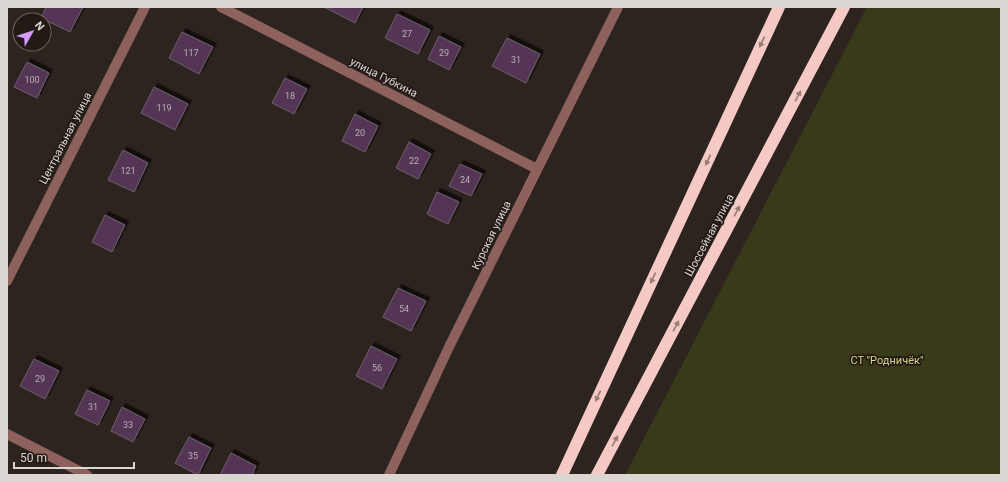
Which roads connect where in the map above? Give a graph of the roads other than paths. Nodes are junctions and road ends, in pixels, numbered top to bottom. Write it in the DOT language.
graph roads {
  1 [pos="145,7"];
  2 [pos="221,7"];
  3 [pos="618,7"];
  4 [pos="779,7"];
  5 [pos="844,7"];
  6 [pos="537,168"];
  7 [pos="7,281"];
  8 [pos="7,434"];
  9 [pos="87,475"];
  10 [pos="389,475"];
  11 [pos="562,475"];
  12 [pos="597,475"];
  1 -- 7 [label="street, Центральная улица"];
  2 -- 6 [label="street, улица Губкина"];
  3 -- 6 [label="street, Курская улица"];
  4 -- 11 [label="highway, one-way"];
  12 -- 5 [label="highway, Шоссейная улица, one-way"];
  6 -- 10 [label="street, Курская улица"];
  8 -- 9 [label="street"];
}
